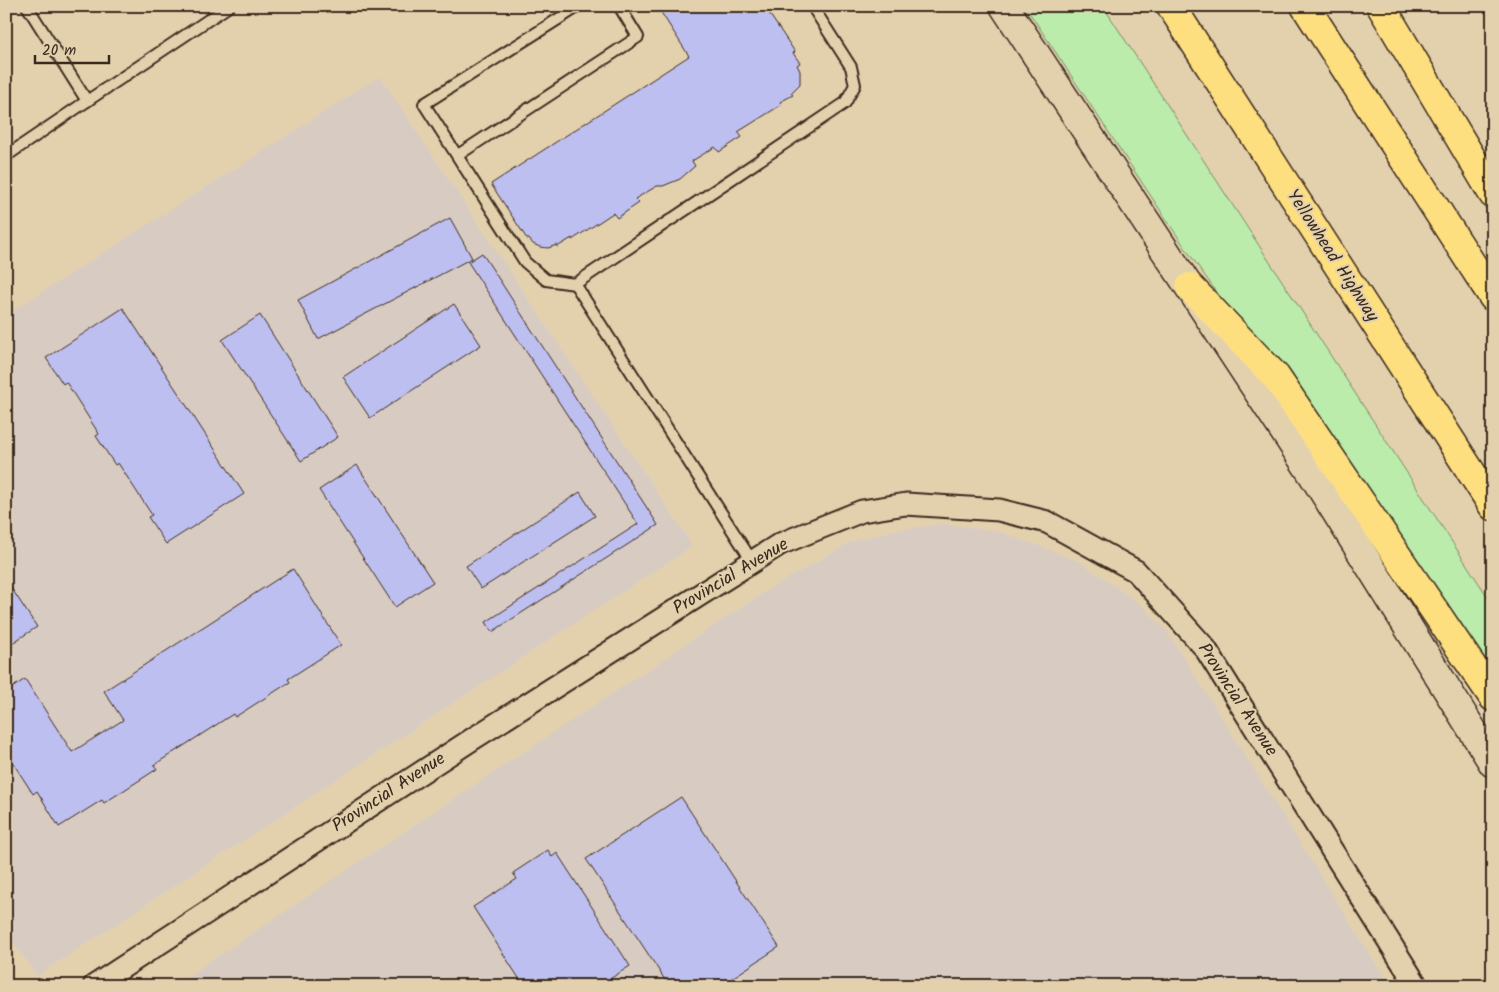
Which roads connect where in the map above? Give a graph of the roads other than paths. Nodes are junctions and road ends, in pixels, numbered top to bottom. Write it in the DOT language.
graph roads {
  1 [pos="28,6"];
  2 [pos="228,6"];
  3 [pos="579,6"];
  4 [pos="619,6"];
  5 [pos="812,6"];
  6 [pos="1004,6"];
  7 [pos="1171,6"];
  8 [pos="1305,6"];
  9 [pos="1381,6"];
  10 [pos="87,100"];
  11 [pos="458,155"];
  12 [pos="6,156"];
  13 [pos="1493,194"];
  14 [pos="574,284"];
  15 [pos="1190,287"];
  16 [pos="1493,297"];
  17 [pos="1493,506"];
  18 [pos="752,561"];
  19 [pos="1493,698"];
  20 [pos="1493,762"];
  21 [pos="94,986"];
  22 [pos="1417,986"];
  1 -- 10 [label="lane"];
  2 -- 10 [label="lane"];
  3 -- 11 [label="lane"];
  4 -- 11 [label="lane"];
  5 -- 14 [label="lane"];
  6 -- 15 [label="main road"];
  7 -- 17 [label="highway, Yellowhead Highway"];
  8 -- 16 [label="highway"];
  9 -- 13 [label="highway"];
  10 -- 12 [label="lane"];
  11 -- 14 [label="lane"];
  14 -- 18 [label="lane"];
  15 -- 19 [label="highway"];
  15 -- 20 [label="main road"];
  18 -- 21 [label="street, Provincial Avenue"];
  18 -- 22 [label="street, Provincial Avenue"];
}
